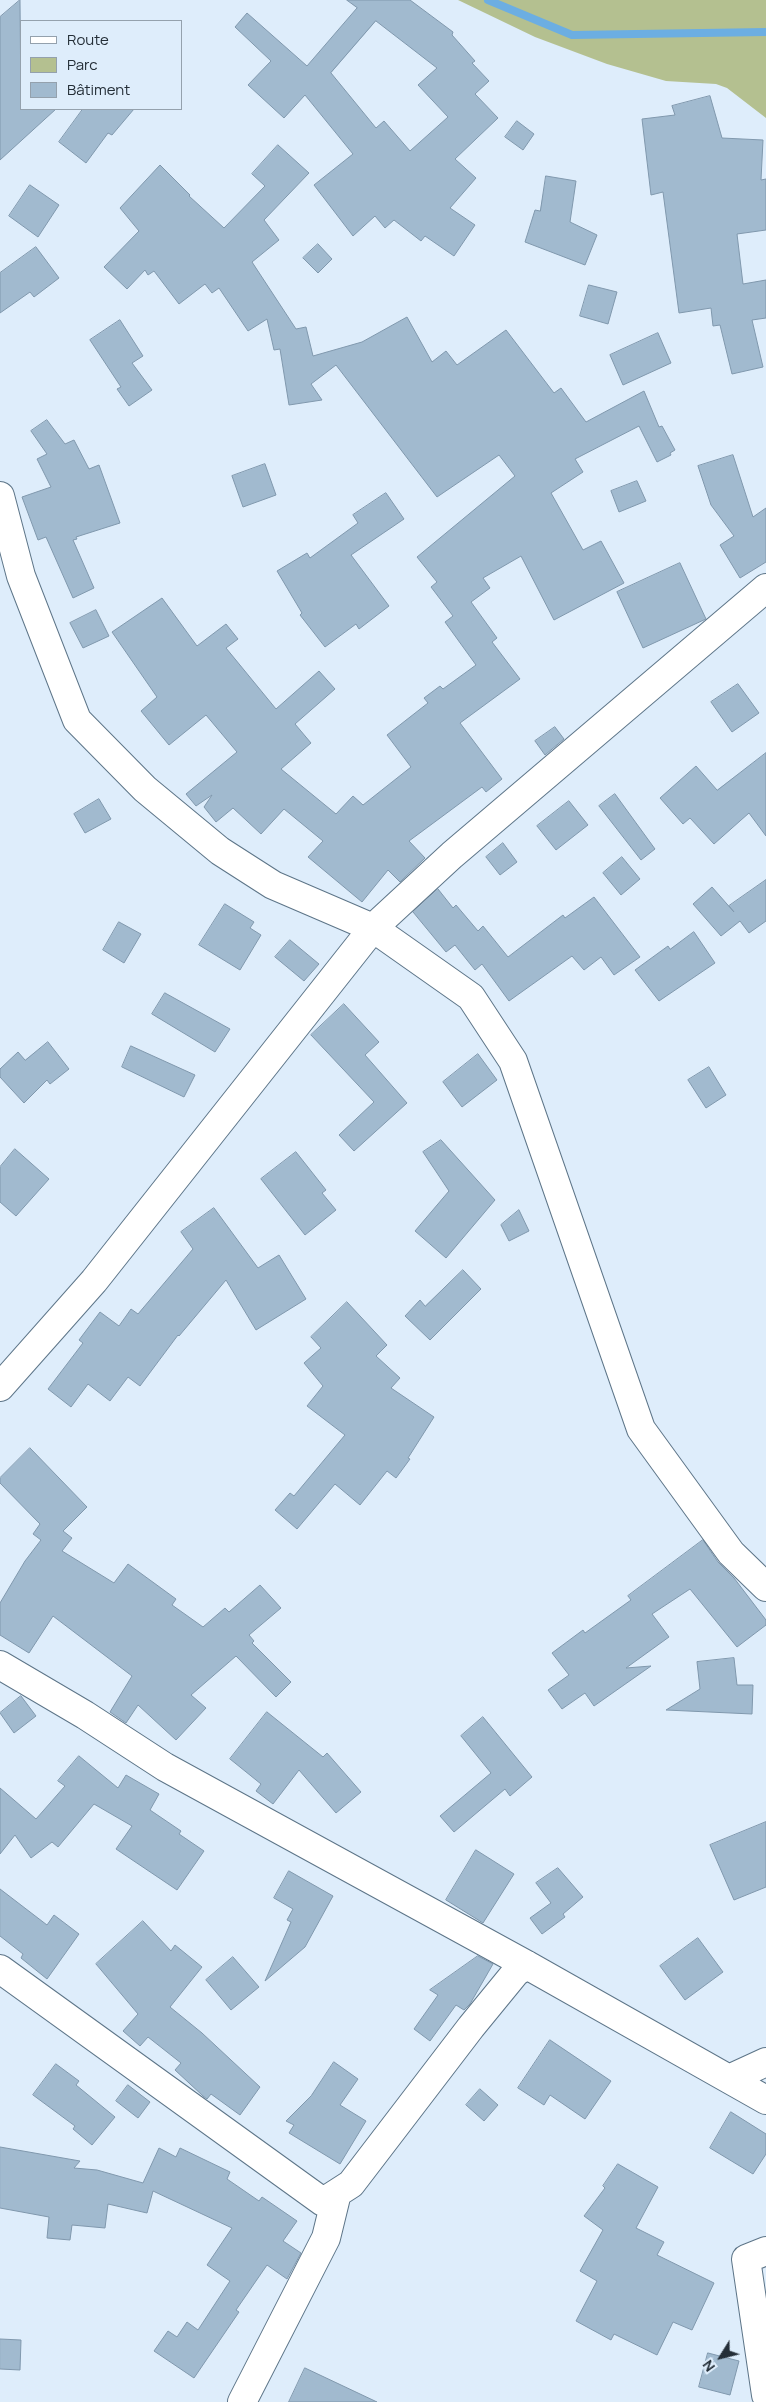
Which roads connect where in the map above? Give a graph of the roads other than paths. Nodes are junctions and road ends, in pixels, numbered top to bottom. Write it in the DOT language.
graph roads {
  1 [pos="0,496"];
  2 [pos="766,588"];
  3 [pos="373,928"];
  4 [pos="0,1387"];
  5 [pos="766,1587"];
  6 [pos="0,1665"];
  7 [pos="527,1965"];
  8 [pos="0,1969"];
  9 [pos="766,2062"];
  10 [pos="729,2079"];
  11 [pos="766,2100"];
  12 [pos="337,2193"];
  13 [pos="766,2250"];
  14 [pos="766,2395"];
  15 [pos="242,2402"];
  1 -- 3 [label="street"];
  2 -- 3 [label="street"];
  3 -- 4 [label="street"];
  3 -- 5 [label="street"];
  6 -- 7 [label="street"];
  7 -- 10 [label="street"];
  7 -- 12 [label="street"];
  8 -- 12 [label="street"];
  9 -- 10 [label="street"];
  10 -- 11 [label="street"];
  12 -- 15 [label="street"];
  13 -- 14 [label="street"];
}
